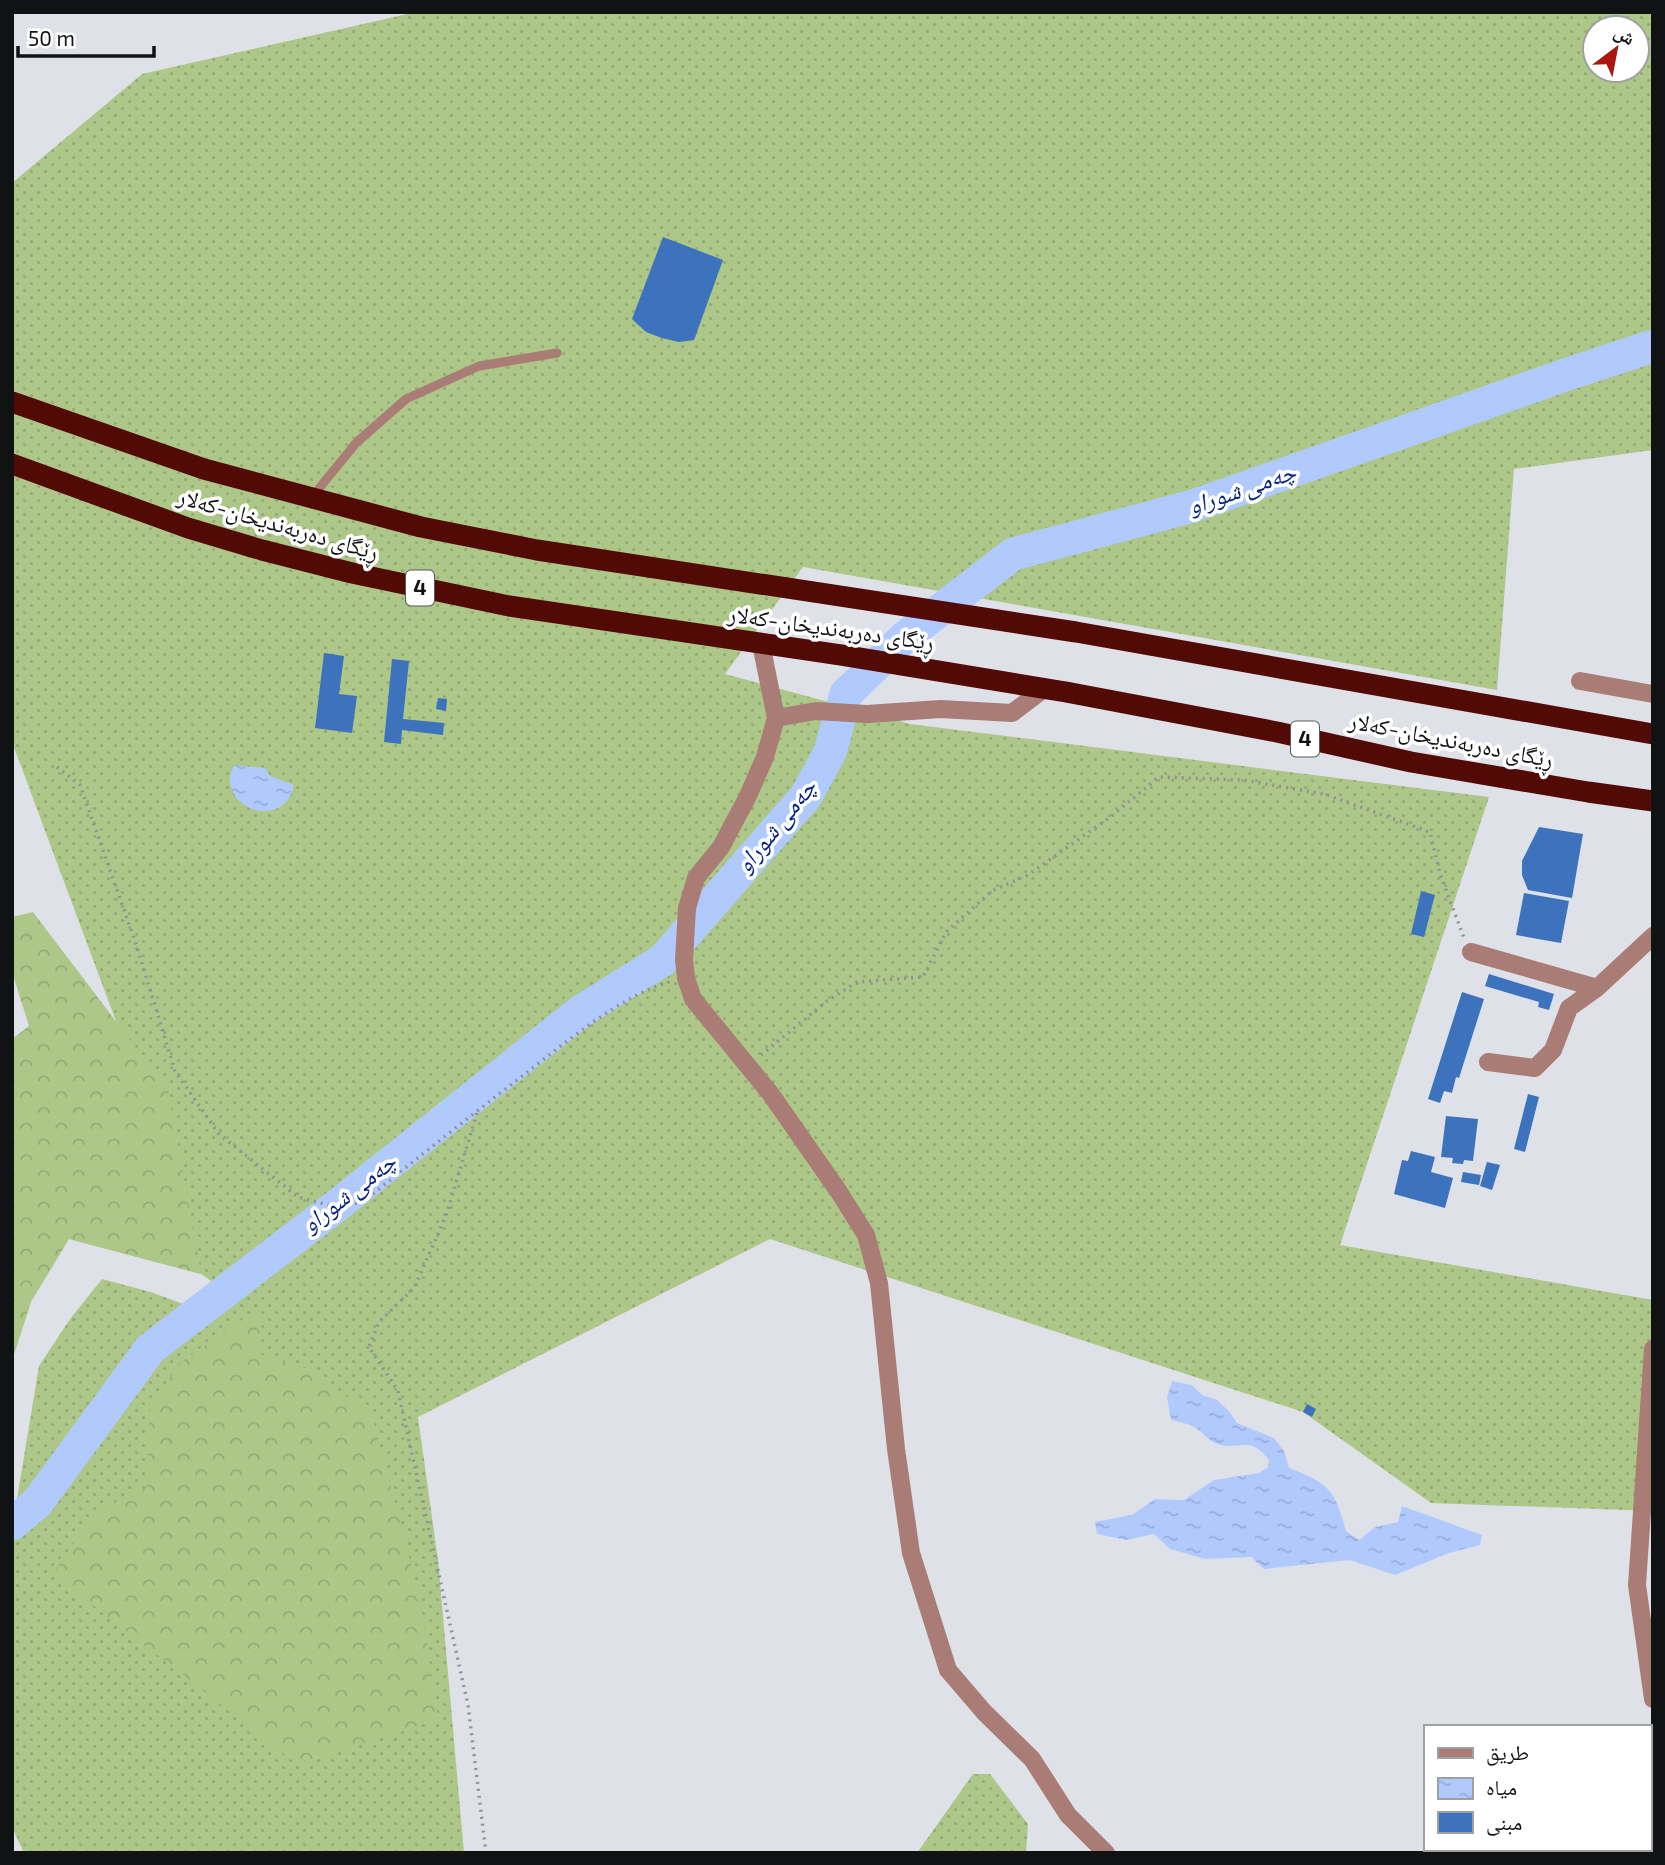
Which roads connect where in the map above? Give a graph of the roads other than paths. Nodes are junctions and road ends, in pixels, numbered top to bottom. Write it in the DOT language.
graph roads {
  1 [pos="557,353"];
  2 [pos="12,402"];
  3 [pos="12,464"];
  4 [pos="311,499"];
  5 [pos="761,644"];
  6 [pos="1580,681"];
  7 [pos="1045,688"];
  8 [pos="1653,694"];
  9 [pos="776,718"];
  10 [pos="1653,734"];
  11 [pos="1653,801"];
  12 [pos="1653,936"];
  13 [pos="1471,952"];
  14 [pos="1597,988"];
  15 [pos="1488,1062"];
  16 [pos="1653,1349"];
  17 [pos="1653,1699"];
  18 [pos="1106,1853"];
  1 -- 4 [label="lane"];
  2 -- 4 [label="highway, ڕێگای دەربەندیخان-کەلار"];
  3 -- 5 [label="highway, ڕێگای دەربەندیخان-کەلار / 4"];
  4 -- 10 [label="highway, ڕێگای دەربەندیخان-کەلار"];
  5 -- 7 [label="highway, ڕێگای دەربەندیخان-کەلار / 4"];
  5 -- 9 [label="street"];
  6 -- 8 [label="street"];
  7 -- 9 [label="street"];
  7 -- 11 [label="highway, ڕێگای دەربەندیخان-کەلار / 4"];
  9 -- 18 [label="street"];
  12 -- 14 [label="street"];
  13 -- 14 [label="street"];
  14 -- 15 [label="street"];
  16 -- 17 [label="street"];
}
